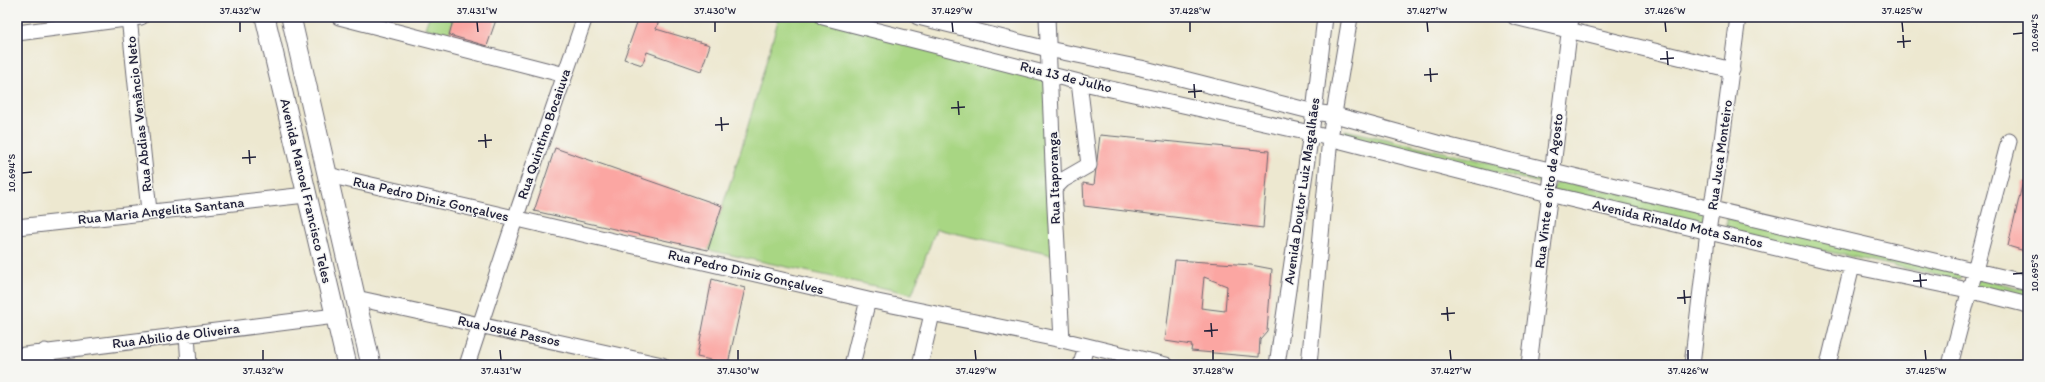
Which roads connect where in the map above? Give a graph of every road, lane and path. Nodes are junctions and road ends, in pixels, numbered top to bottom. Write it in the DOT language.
graph roads {
  1 [pos="133,17"];
  2 [pos="265,17"];
  3 [pos="291,17"];
  4 [pos="339,17"];
  5 [pos="585,17"];
  6 [pos="823,17"];
  7 [pos="918,17"];
  8 [pos="1047,17"];
  9 [pos="1325,17"];
  10 [pos="1350,17"];
  11 [pos="1515,17"];
  12 [pos="1738,17"];
  13 [pos="1570,24"];
  14 [pos="17,33"];
  15 [pos="1048,49"];
  16 [pos="302,60"];
  17 [pos="276,66"];
  18 [pos="1732,70"];
  19 [pos="1050,73"];
  20 [pos="565,75"];
  21 [pos="1079,82"];
  22 [pos="311,102"];
  23 [pos="288,111"];
  24 [pos="1314,112"];
  25 [pos="1335,115"];
  26 [pos="1310,133"];
  27 [pos="1330,138"];
  28 [pos="2009,141"];
  29 [pos="1552,171"];
  30 [pos="328,175"];
  31 [pos="1054,189"];
  32 [pos="1549,194"];
  33 [pos="306,195"];
  34 [pos="1713,209"];
  35 [pos="148,211"];
  36 [pos="515,219"];
  37 [pos="17,227"];
  38 [pos="1708,231"];
  39 [pos="1852,266"];
  40 [pos="1974,270"];
  41 [pos="2028,282"];
  42 [pos="1968,290"];
  43 [pos="356,298"];
  44 [pos="868,300"];
  45 [pos="2028,305"];
  46 [pos="932,314"];
  47 [pos="335,316"];
  48 [pos="481,325"];
  49 [pos="187,336"];
  50 [pos="1062,340"];
  51 [pos="1086,346"];
  52 [pos="17,356"];
  53 [pos="47,358"];
  54 [pos="189,365"];
  55 [pos="347,365"];
  56 [pos="371,365"];
  57 [pos="467,365"];
  58 [pos="662,365"];
  59 [pos="852,365"];
  60 [pos="920,365"];
  61 [pos="1081,365"];
  62 [pos="1166,365"];
  63 [pos="1277,365"];
  64 [pos="1309,365"];
  65 [pos="1528,365"];
  66 [pos="1692,365"];
  67 [pos="1828,365"];
  68 [pos="1950,365"];
  1 -- 14 [label="street"];
  1 -- 35 [label="street, Rua Abdias Venâncio Neto"];
  2 -- 17 [label="main road, Avenida Manoel Francisco Teles"];
  3 -- 16 [label="main road, Avenida Manoel Francisco Teles"];
  4 -- 20 [label="street"];
  5 -- 20 [label="street, Rua Quintino Bocaiuva"];
  6 -- 19 [label="street, Rua 13 de Julho"];
  7 -- 15 [label="street, Rua 13 de Julho"];
  8 -- 15 [label="street, Rua Itaporanga"];
  9 -- 24 [label="street, Avenida Doutor Luiz Magalhães"];
  10 -- 25 [label="street, Avenida Doutor Luiz Magalhães"];
  11 -- 13 [label="street"];
  12 -- 18 [label="street, Rua Juca Monteiro"];
  13 -- 18 [label="street"];
  13 -- 29 [label="street, Rua Vinte e oito de Agosto"];
  15 -- 19 [label="street, Rua Itaporanga"];
  15 -- 24 [label="street, Rua 13 de Julho"];
  16 -- 17 [label="main road"];
  16 -- 22 [label="main road, Avenida Manoel Francisco Teles"];
  17 -- 23 [label="main road, Avenida Manoel Francisco Teles"];
  18 -- 34 [label="street, Rua Juca Monteiro"];
  19 -- 21 [label="street, Rua 13 de Julho"];
  19 -- 31 [label="street, Rua Itaporanga"];
  20 -- 36 [label="street, Rua Quintino Bocaiuva"];
  21 -- 26 [label="street, Rua 13 de Julho"];
  21 -- 31 [label="street"];
  22 -- 23 [label="main road"];
  22 -- 30 [label="main road, Avenida Manoel Francisco Teles"];
  23 -- 33 [label="main road, Avenida Manoel Francisco Teles"];
  24 -- 25 [label="street, Rua 13 de Julho"];
  24 -- 26 [label="street, Avenida Doutor Luiz Magalhães"];
  25 -- 27 [label="street, Avenida Doutor Luiz Magalhães"];
  25 -- 29 [label="street, Avenida Rinaldo Mota Santos"];
  26 -- 27 [label="street, Rua 13 de Julho"];
  26 -- 63 [label="street, Avenida Doutor Luiz Magalhães"];
  27 -- 32 [label="street, Avenida Rinaldo Mota Santos"];
  27 -- 64 [label="street, Avenida Doutor Luiz Magalhães"];
  28 -- 40 [label="street"];
  29 -- 32 [label="street, Rua Vinte e oito de Agosto"];
  29 -- 34 [label="street, Avenida Rinaldo Mota Santos"];
  30 -- 36 [label="street, Rua Pedro Diniz Gonçalves"];
  30 -- 43 [label="main road, Avenida Manoel Francisco Teles"];
  31 -- 50 [label="street, Rua Itaporanga"];
  32 -- 38 [label="street, Avenida Rinaldo Mota Santos"];
  32 -- 65 [label="street, Rua Vinte e oito de Agosto"];
  33 -- 35 [label="street, Rua Maria Angelita Santana"];
  33 -- 47 [label="main road, Avenida Manoel Francisco Teles"];
  34 -- 38 [label="street, Rua Juca Monteiro"];
  34 -- 40 [label="street, Avenida Rinaldo Mota Santos"];
  35 -- 37 [label="street, Rua Maria Angelita Santana"];
  36 -- 44 [label="street, Rua Pedro Diniz Gonçalves"];
  36 -- 48 [label="street, Rua Quintino Bocaiuva"];
  38 -- 39 [label="street, Avenida Rinaldo Mota Santos"];
  38 -- 66 [label="street, Rua Juca Monteiro"];
  39 -- 42 [label="street, Avenida Rinaldo Mota Santos"];
  39 -- 67 [label="street"];
  40 -- 41 [label="street, Avenida Rinaldo Mota Santos"];
  40 -- 42 [label="street"];
  42 -- 45 [label="street, Avenida Rinaldo Mota Santos"];
  42 -- 68 [label="street"];
  43 -- 48 [label="street, Rua Josué Passos"];
  43 -- 56 [label="main road, Avenida Manoel Francisco Teles"];
  44 -- 46 [label="street, Rua Pedro Diniz Gonçalves"];
  44 -- 59 [label="street"];
  46 -- 50 [label="street, Rua Pedro Diniz Gonçalves"];
  46 -- 60 [label="street"];
  47 -- 49 [label="street, Rua Abilio de Oliveira"];
  47 -- 55 [label="main road, Avenida Manoel Francisco Teles"];
  48 -- 57 [label="street, Rua Quintino Bocaiuva"];
  48 -- 58 [label="street, Rua Josué Passos"];
  49 -- 53 [label="street, Rua Abilio de Oliveira"];
  49 -- 54 [label="street"];
  50 -- 51 [label="street, Rua Pedro Diniz Gonçalves"];
  51 -- 61 [label="street"];
  51 -- 62 [label="street, Rua Pedro Diniz Gonçalves"];
  52 -- 53 [label="street, Rua Abilio de Oliveira"];
}
